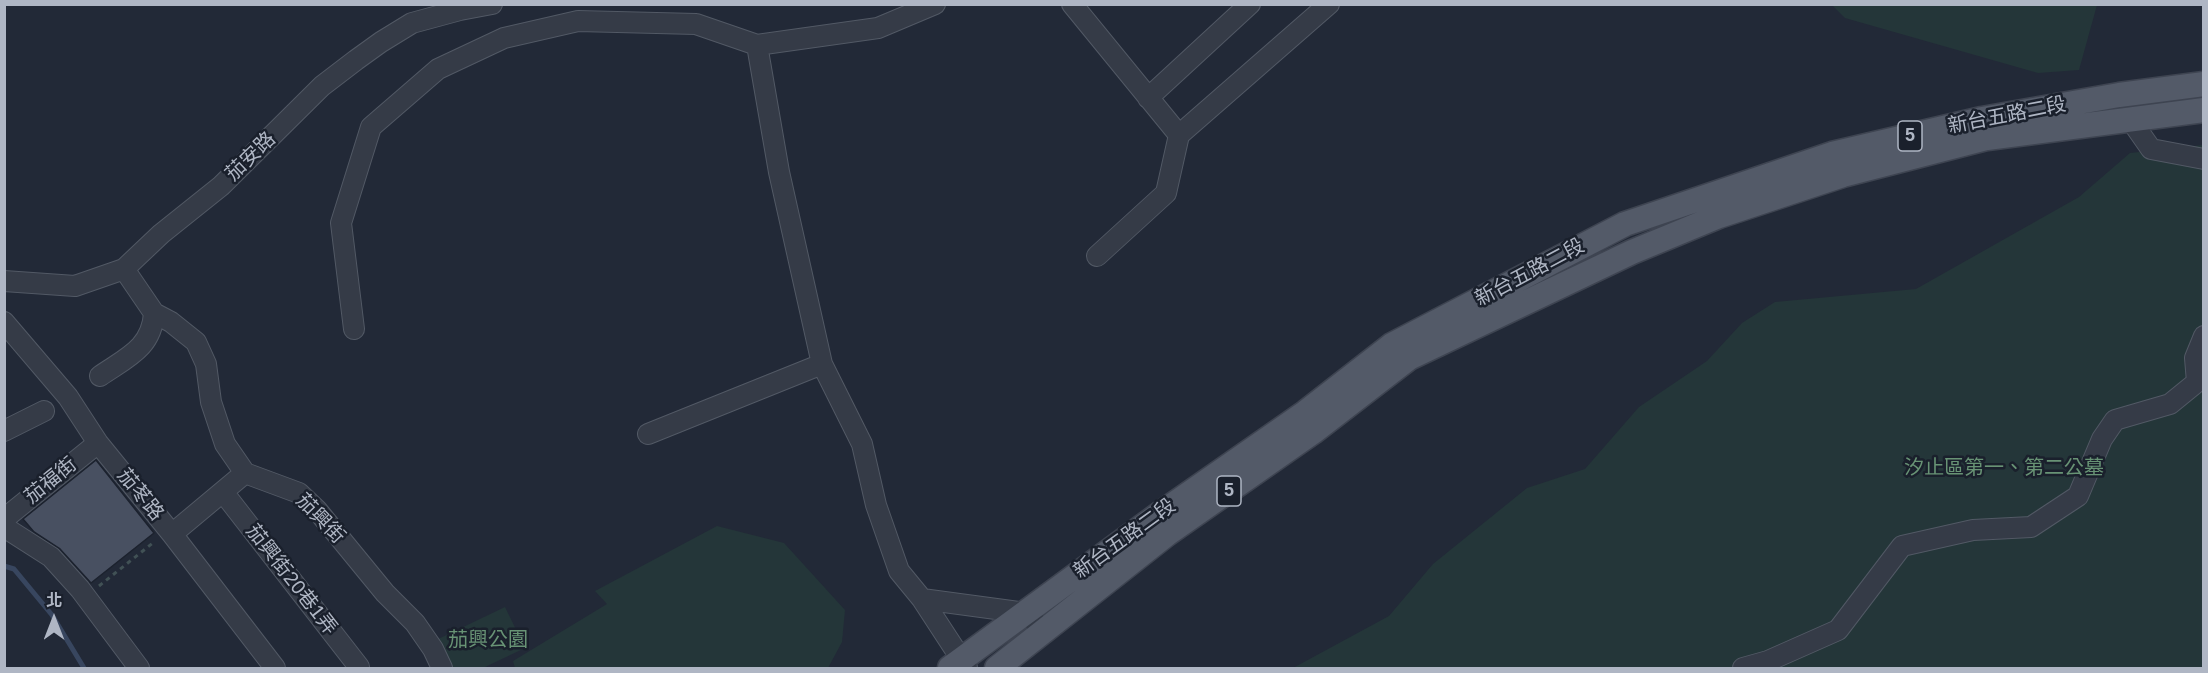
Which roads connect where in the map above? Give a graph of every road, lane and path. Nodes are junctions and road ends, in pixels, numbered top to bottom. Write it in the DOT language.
graph roads {
  1 [pos="492,4"];
  2 [pos="934,4"];
  3 [pos="1072,4"];
  4 [pos="1250,4"];
  5 [pos="1329,4"];
  6 [pos="757,45"];
  7 [pos="2204,84"];
  8 [pos="1148,98"];
  9 [pos="2204,110"];
  10 [pos="2130,119"];
  11 [pos="1179,135"];
  12 [pos="2204,159"];
  13 [pos="1098,256"];
  14 [pos="124,269"];
  15 [pos="4,281"];
  16 [pos="154,313"];
  17 [pos="4,322"];
  18 [pos="354,329"];
  19 [pos="2204,336"];
  20 [pos="822,364"];
  21 [pos="100,376"];
  22 [pos="2200,390"];
  23 [pos="44,411"];
  24 [pos="4,431"];
  25 [pos="648,434"];
  26 [pos="98,443"];
  27 [pos="90,462"];
  28 [pos="245,473"];
  29 [pos="223,492"];
  30 [pos="6,521"];
  31 [pos="170,532"];
  32 [pos="86,597"];
  33 [pos="922,599"];
  34 [pos="1029,610"];
  35 [pos="1048,629"];
  36 [pos="960,666"];
  37 [pos="358,667"];
  38 [pos="139,669"];
  39 [pos="275,669"];
  40 [pos="442,669"];
  41 [pos="997,669"];
  42 [pos="1743,669"];
  1 -- 14 [label="street, 茄安路"];
  2 -- 6 [label="street"];
  3 -- 8 [label="street"];
  4 -- 8 [label="street"];
  5 -- 11 [label="street"];
  6 -- 18 [label="street"];
  6 -- 20 [label="street"];
  7 -- 34 [label="main road, 新台五路二段 / 5"];
  8 -- 11 [label="street"];
  9 -- 10 [label="main road, 新台五路二段 / 5"];
  10 -- 12 [label="street"];
  10 -- 35 [label="main road, 新台五路二段 / 5"];
  11 -- 13 [label="street"];
  14 -- 15 [label="street, 茄安路"];
  14 -- 16 [label="street"];
  16 -- 21 [label="street"];
  16 -- 28 [label="street"];
  17 -- 26 [label="street, 茄苳路"];
  19 -- 22 [label="street"];
  20 -- 25 [label="street"];
  20 -- 33 [label="street"];
  22 -- 42 [label="street"];
  23 -- 24 [label="street"];
  26 -- 30 [label="street, 茄福街"];
  26 -- 31 [label="street, 茄苳路"];
  27 -- 30 [label="street"];
  28 -- 29 [label="street"];
  28 -- 40 [label="street, 茄興街"];
  29 -- 31 [label="street"];
  29 -- 37 [label="street, 茄興街20巷1弄"];
  30 -- 32 [label="street"];
  31 -- 32 [label="path"];
  31 -- 39 [label="street, 茄苳路"];
  32 -- 38 [label="street"];
  33 -- 34 [label="street"];
  33 -- 36 [label="street"];
  34 -- 35 [label="street"];
  34 -- 36 [label="main road, 新台五路二段 / 5"];
  35 -- 41 [label="main road, 新台五路二段 / 5"];
}
